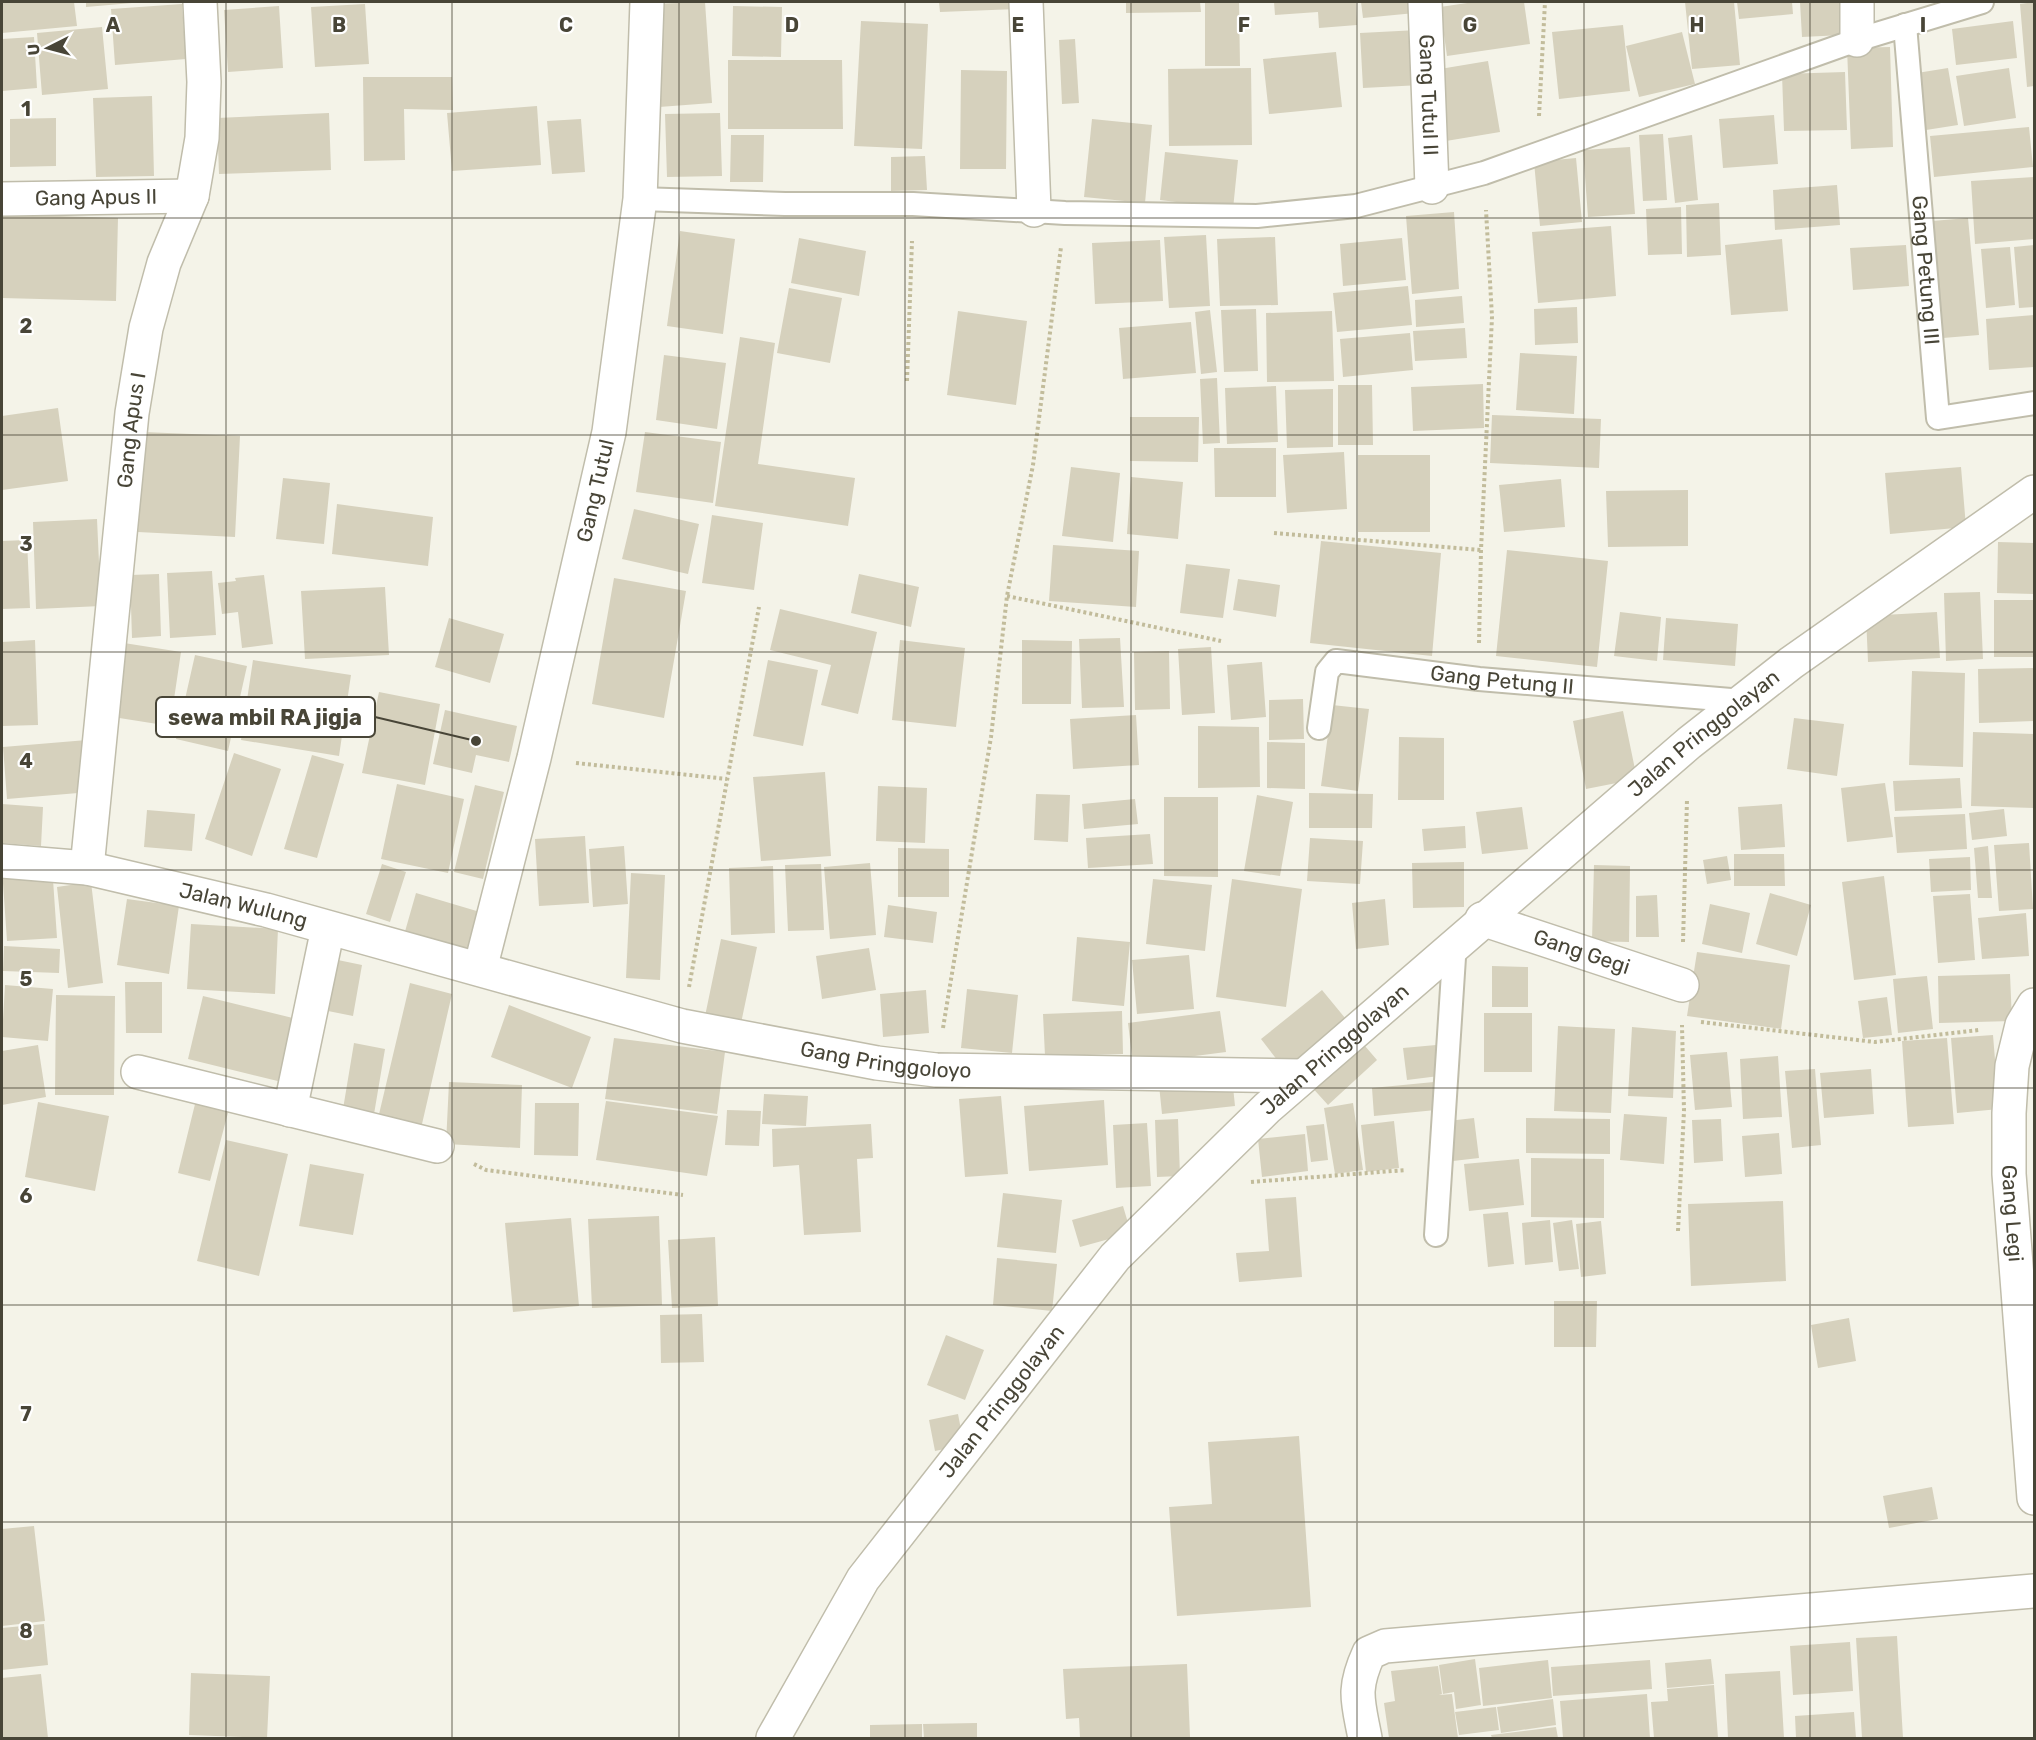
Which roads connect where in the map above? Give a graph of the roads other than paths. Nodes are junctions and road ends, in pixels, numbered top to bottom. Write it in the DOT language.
graph roads {
  1 [pos="200,2"];
  2 [pos="647,2"];
  3 [pos="1026,2"];
  4 [pos="1425,2"];
  5 [pos="1857,2"];
  6 [pos="1982,2"];
  7 [pos="1905,25"];
  8 [pos="1857,40"];
  9 [pos="1432,187"];
  10 [pos="192,196"];
  11 [pos="2,199"];
  12 [pos="640,199"];
  13 [pos="1049,212"];
  14 [pos="2034,403"];
  15 [pos="2034,492"];
  16 [pos="1743,701"];
  17 [pos="1318,728"];
  18 [pos="2,861"];
  19 [pos="87,868"];
  20 [pos="1482,920"];
  21 [pos="328,928"];
  22 [pos="1455,942"];
  23 [pos="480,969"];
  24 [pos="1682,985"];
  25 [pos="2028,1015"];
  26 [pos="138,1071"];
  27 [pos="1302,1076"];
  28 [pos="290,1110"];
  29 [pos="437,1146"];
  30 [pos="1436,1235"];
  31 [pos="2034,1498"];
  32 [pos="2034,1591"];
  33 [pos="773,1738"];
  34 [pos="1365,1738"];
  1 -- 10 [label="street, Gang Apus I"];
  2 -- 12 [label="street, Gang Tutul"];
  3 -- 13 [label="street"];
  4 -- 9 [label="street, Gang Tutul II"];
  5 -- 8 [label="street"];
  6 -- 7 [label="lane"];
  7 -- 8 [label="lane"];
  7 -- 14 [label="lane, Gang Petung III"];
  8 -- 9 [label="lane"];
  9 -- 13 [label="lane"];
  10 -- 11 [label="street, Gang Apus II"];
  10 -- 19 [label="street, Gang Apus I"];
  12 -- 13 [label="lane"];
  12 -- 23 [label="street, Gang Tutul"];
  15 -- 16 [label="street, Jalan Pringgolayan"];
  16 -- 17 [label="lane, Gang Petung II"];
  16 -- 20 [label="street, Jalan Pringgolayan"];
  18 -- 19 [label="street, Jalan Wulung"];
  19 -- 21 [label="street, Jalan Wulung"];
  20 -- 22 [label="street, Jalan Pringgolayan"];
  20 -- 24 [label="street, Gang Gegi"];
  21 -- 23 [label="street, Jalan Wulung"];
  21 -- 28 [label="street"];
  22 -- 27 [label="street, Jalan Pringgolayan"];
  22 -- 30 [label="lane"];
  23 -- 27 [label="street, Gang Pringgoloyo"];
  25 -- 31 [label="street, Gang Legi"];
  26 -- 28 [label="street"];
  27 -- 33 [label="street, Jalan Pringgolayan"];
  28 -- 29 [label="street"];
  32 -- 34 [label="street"];
}
